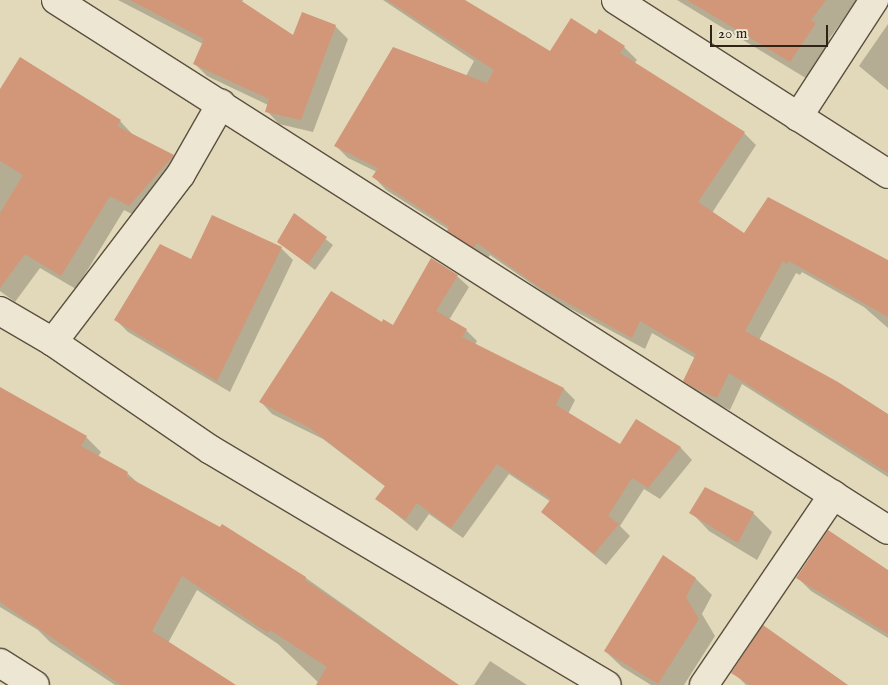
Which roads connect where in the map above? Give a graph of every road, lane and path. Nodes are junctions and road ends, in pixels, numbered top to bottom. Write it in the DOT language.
graph roads {
  1 [pos="56,0"];
  2 [pos="616,0"];
  3 [pos="874,0"];
  4 [pos="221,104"];
  5 [pos="798,117"];
  6 [pos="888,174"];
  7 [pos="0,311"];
  8 [pos="53,342"];
  9 [pos="833,495"];
  10 [pos="888,530"];
  11 [pos="0,663"];
  12 [pos="35,685"];
  13 [pos="607,685"];
  14 [pos="704,685"];
  1 -- 4 [label="street"];
  2 -- 5 [label="street"];
  3 -- 5 [label="street"];
  4 -- 8 [label="street"];
  4 -- 9 [label="street"];
  5 -- 6 [label="street"];
  7 -- 8 [label="street"];
  8 -- 13 [label="street"];
  9 -- 10 [label="street"];
  9 -- 14 [label="street"];
  11 -- 12 [label="street"];
}
